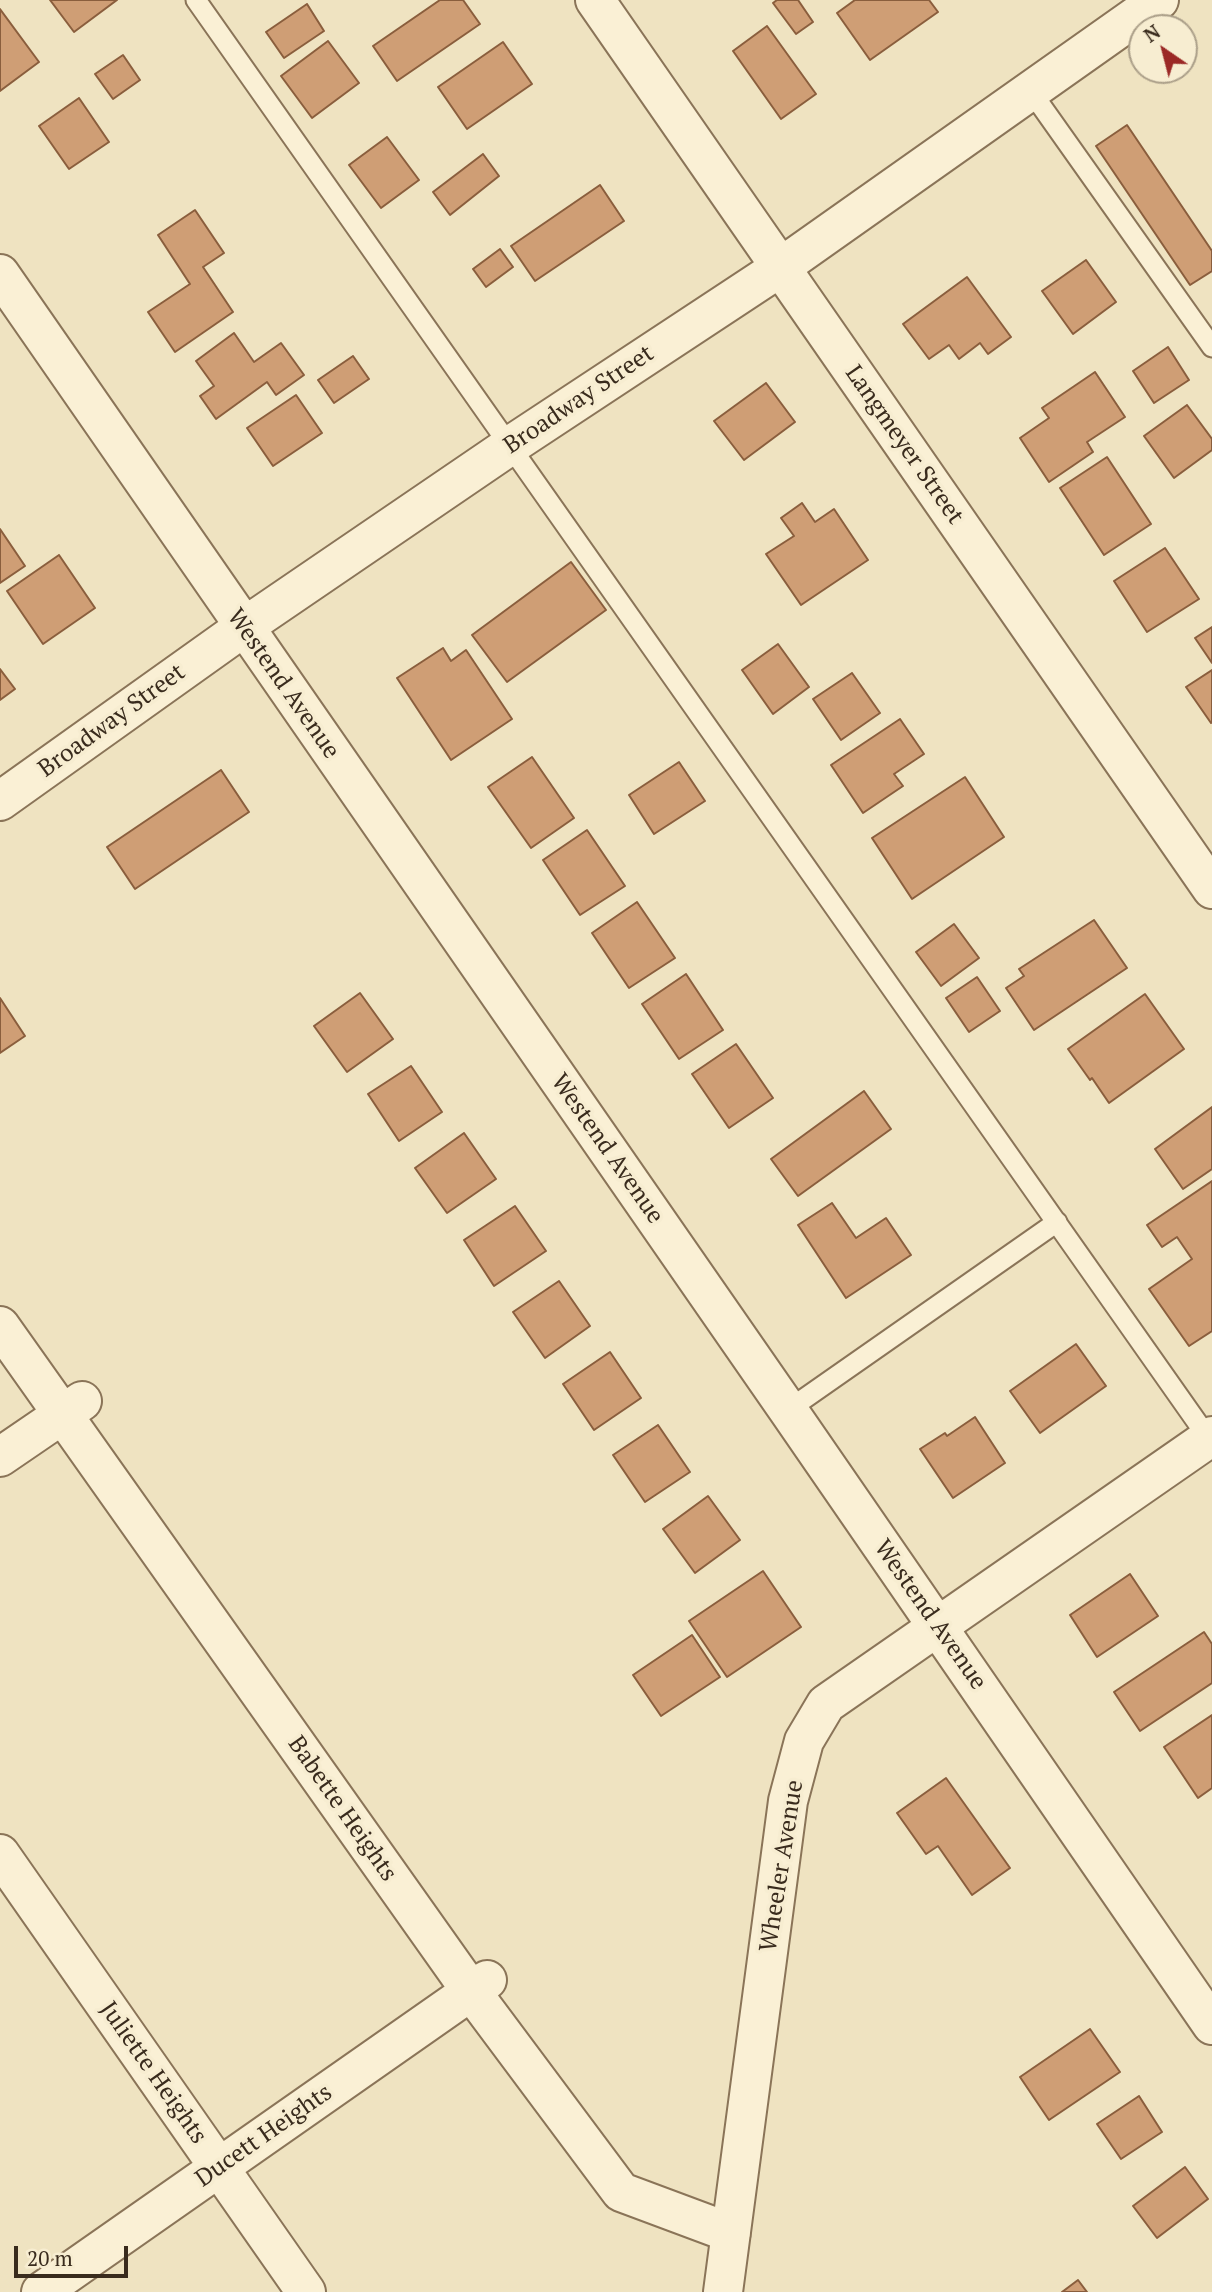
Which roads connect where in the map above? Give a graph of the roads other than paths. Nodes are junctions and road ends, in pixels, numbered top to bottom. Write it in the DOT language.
graph roads {
  1 [pos="196,0"];
  2 [pos="596,0"];
  3 [pos="1159,0"];
  4 [pos="1030,90"];
  5 [pos="780,267"];
  6 [pos="0,274"];
  7 [pos="1212,347"];
  8 [pos="512,445"];
  9 [pos="244,627"];
  10 [pos="0,801"];
  11 [pos="1212,889"];
  12 [pos="1057,1222"];
  13 [pos="0,1326"];
  14 [pos="74,1407"];
  15 [pos="788,1410"];
  16 [pos="1211,1439"];
  17 [pos="0,1457"];
  18 [pos="938,1626"];
  19 [pos="0,1854"];
  20 [pos="479,1986"];
  21 [pos="1212,2025"];
  22 [pos="219,2168"];
  23 [pos="731,2233"];
  24 [pos="41,2292"];
  25 [pos="306,2292"];
  26 [pos="723,2292"];
  1 -- 8 [label="lane"];
  2 -- 5 [label="street, Langmeyer Street"];
  3 -- 4 [label="street, Broadway Street"];
  4 -- 5 [label="street, Broadway Street"];
  4 -- 7 [label="lane"];
  5 -- 8 [label="street, Broadway Street"];
  5 -- 11 [label="street, Langmeyer Street"];
  6 -- 9 [label="street, Westend Avenue"];
  8 -- 9 [label="street, Broadway Street"];
  8 -- 12 [label="lane"];
  9 -- 10 [label="street, Broadway Street"];
  9 -- 15 [label="street, Westend Avenue"];
  12 -- 15 [label="lane"];
  12 -- 16 [label="lane"];
  13 -- 14 [label="street, Babette Heights"];
  14 -- 17 [label="street"];
  14 -- 20 [label="street, Babette Heights"];
  15 -- 18 [label="street, Westend Avenue"];
  16 -- 18 [label="street, Wheeler Avenue"];
  18 -- 21 [label="street, Westend Avenue"];
  18 -- 23 [label="street, Wheeler Avenue"];
  19 -- 22 [label="street, Juliette Heights"];
  20 -- 22 [label="street, Ducett Heights"];
  20 -- 23 [label="street, Babette Heights"];
  22 -- 24 [label="street, Ducett Heights"];
  22 -- 25 [label="street, Juliette Heights"];
  23 -- 26 [label="street, Wheeler Avenue"];
}
